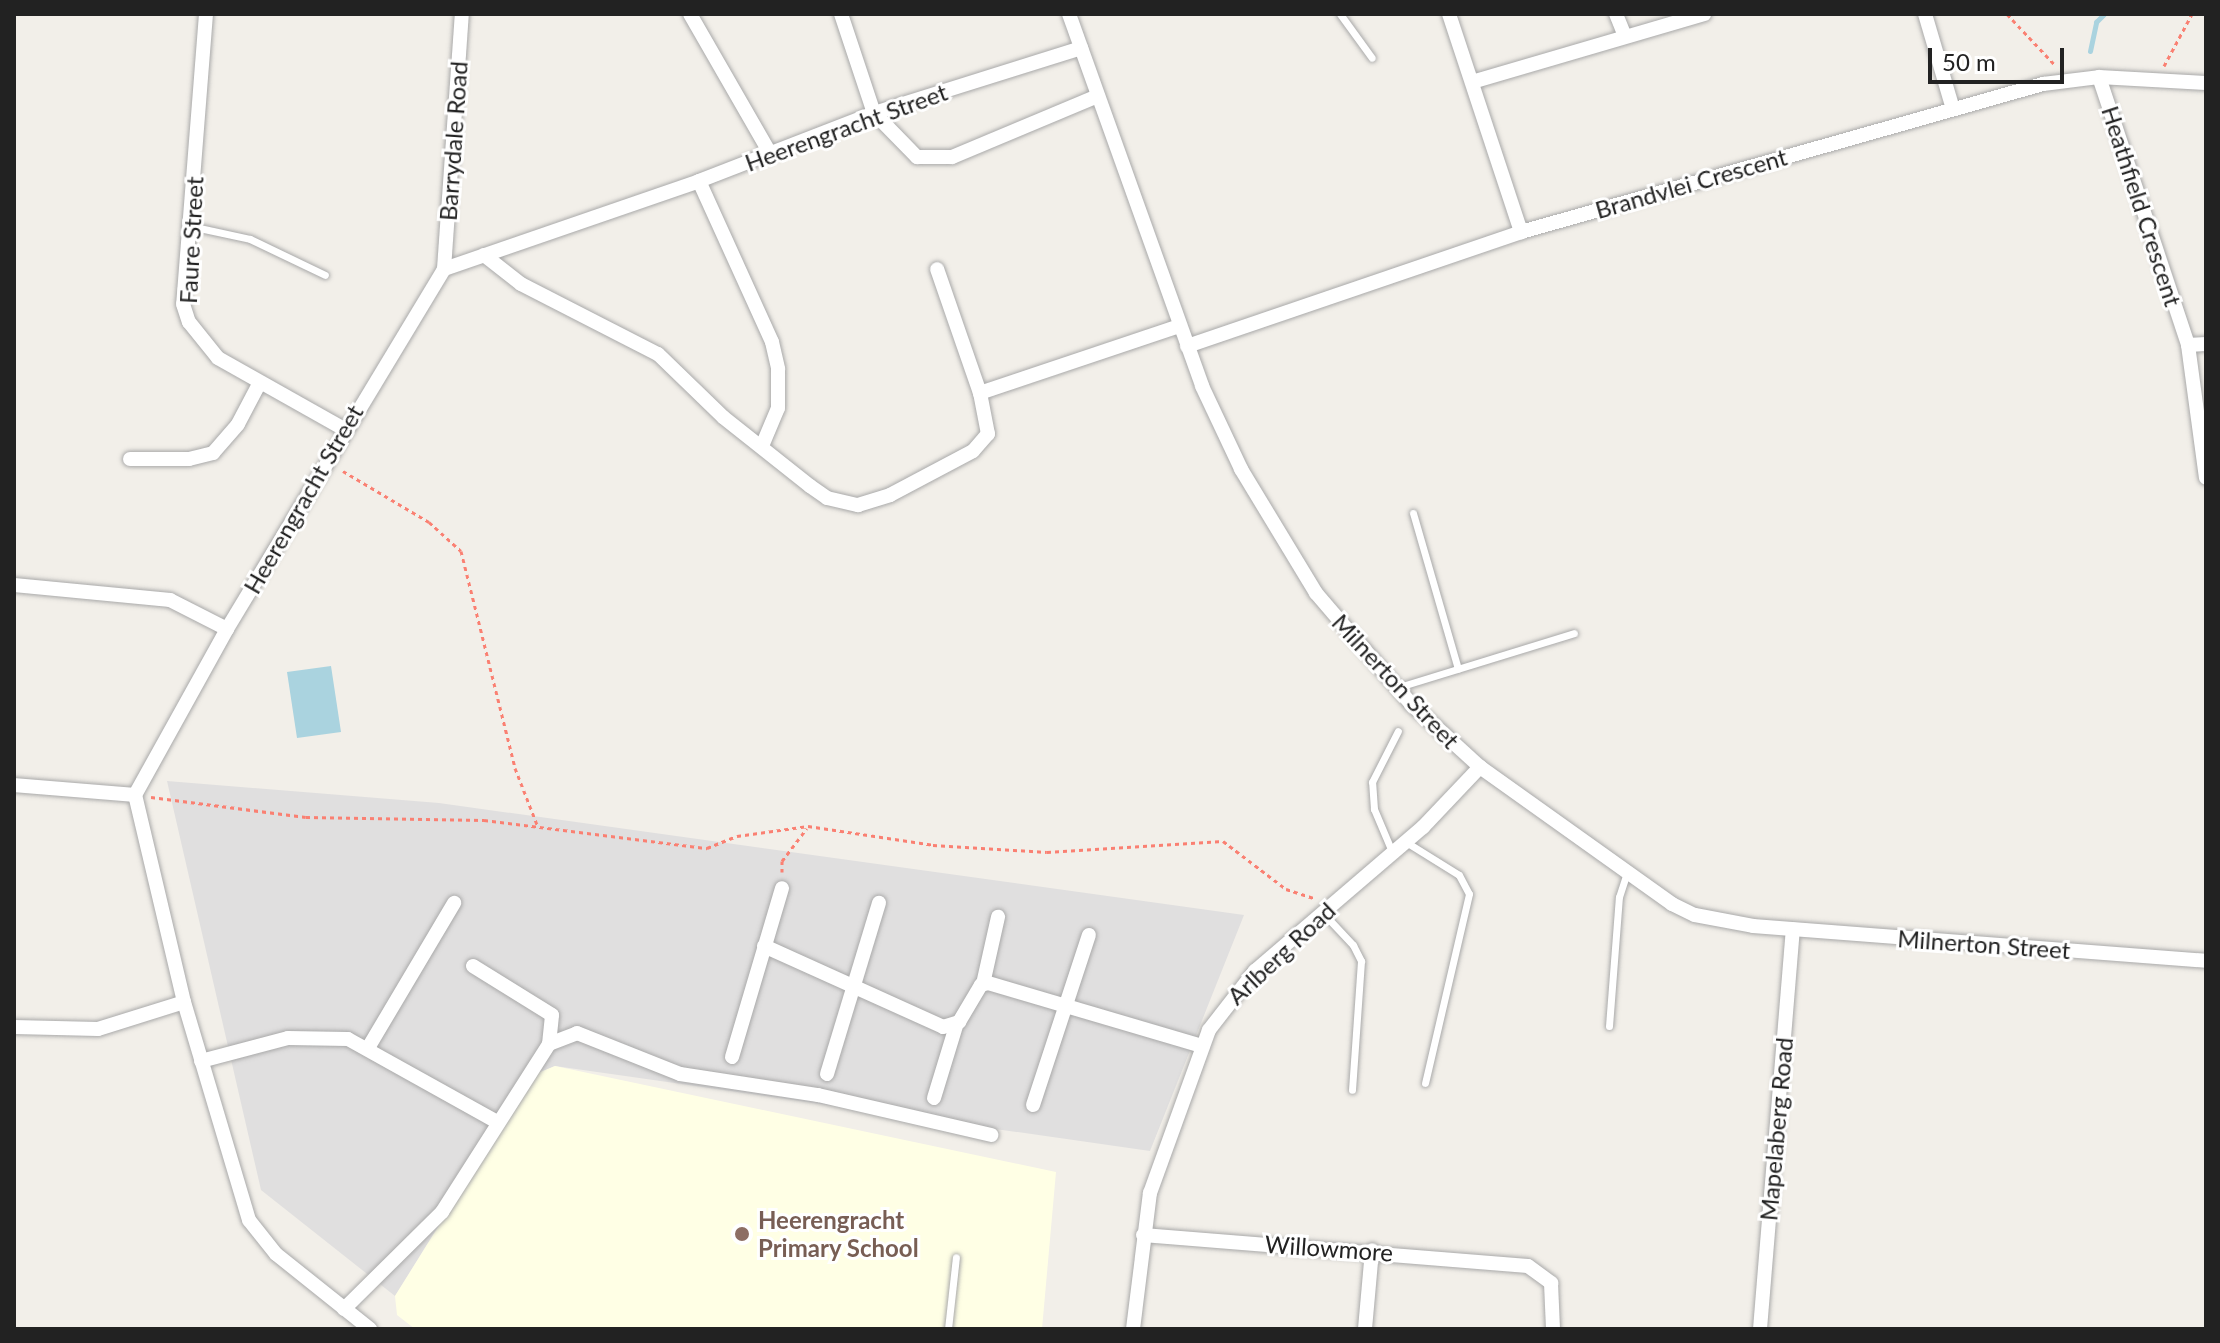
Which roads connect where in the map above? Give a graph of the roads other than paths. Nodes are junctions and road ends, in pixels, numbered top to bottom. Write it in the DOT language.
graph roads {
  1 [pos="206,14"];
  2 [pos="462,14"];
  3 [pos="690,14"];
  4 [pos="841,14"];
  5 [pos="1069,14"];
  6 [pos="1340,14"];
  7 [pos="1449,14"];
  8 [pos="1616,14"];
  9 [pos="1704,14"];
  10 [pos="1925,14"];
  11 [pos="1625,36"];
  12 [pos="1081,48"];
  13 [pos="1372,58"];
  14 [pos="2099,77"];
  15 [pos="1472,82"];
  16 [pos="2206,83"];
  17 [pos="1098,96"];
  18 [pos="1953,109"];
  19 [pos="874,113"];
  20 [pos="770,153"];
  21 [pos="699,181"];
  22 [pos="190,226"];
  23 [pos="1521,232"];
  24 [pos="484,255"];
  25 [pos="444,269"];
  26 [pos="937,269"];
  27 [pos="325,275"];
  28 [pos="1179,326"];
  29 [pos="2206,344"];
  30 [pos="2188,345"];
  31 [pos="1187,346"];
  32 [pos="259,384"];
  33 [pos="980,393"];
  34 [pos="344,429"];
  35 [pos="762,446"];
  36 [pos="130,459"];
  37 [pos="2206,478"];
  38 [pos="1413,513"];
  39 [pos="14,585"];
  40 [pos="227,629"];
  41 [pos="1574,633"];
  42 [pos="1458,669"];
  43 [pos="1397,688"];
  44 [pos="1398,731"];
  45 [pos="1480,767"];
  46 [pos="14,785"];
  47 [pos="135,795"];
  48 [pos="1406,842"];
  49 [pos="1393,854"];
  50 [pos="1627,872"];
  51 [pos="782,888"];
  52 [pos="454,903"];
  53 [pos="879,903"];
  54 [pos="1328,908"];
  55 [pos="998,917"];
  56 [pos="1793,929"];
  57 [pos="1089,935"];
  58 [pos="764,946"];
  59 [pos="2206,961"];
  60 [pos="473,966"];
  61 [pos="983,984"];
  62 [pos="854,986"];
  63 [pos="184,1002"];
  64 [pos="1066,1005"];
  65 [pos="956,1026"];
  66 [pos="1609,1026"];
  67 [pos="14,1027"];
  68 [pos="549,1044"];
  69 [pos="1202,1046"];
  70 [pos="368,1048"];
  71 [pos="732,1057"];
  72 [pos="201,1061"];
  73 [pos="827,1074"];
  74 [pos="1425,1083"];
  75 [pos="1352,1090"];
  76 [pos="934,1098"];
  77 [pos="1033,1105"];
  78 [pos="497,1122"];
  79 [pos="991,1135"];
  80 [pos="1143,1235"];
  81 [pos="1372,1250"];
  82 [pos="956,1257"];
  83 [pos="344,1309"];
  84 [pos="370,1329"];
  85 [pos="948,1329"];
  86 [pos="1133,1329"];
  87 [pos="1365,1329"];
  88 [pos="1553,1329"];
  89 [pos="1760,1329"];
  1 -- 22 [label="street, Faure Street"];
  2 -- 25 [label="street, Barrydale Road"];
  3 -- 20 [label="street"];
  4 -- 19 [label="street"];
  5 -- 12 [label="street, Milnerton Street"];
  6 -- 13 [label="lane"];
  7 -- 15 [label="street"];
  8 -- 11 [label="street"];
  9 -- 11 [label="street"];
  10 -- 18 [label="street"];
  11 -- 15 [label="street"];
  12 -- 17 [label="street, Milnerton Street"];
  12 -- 19 [label="street, Heerengracht Street"];
  14 -- 16 [label="street, Brandvlei Crescent"];
  14 -- 18 [label="street, Brandvlei Crescent"];
  14 -- 30 [label="street, Heathfield Crescent"];
  15 -- 23 [label="street"];
  17 -- 19 [label="street"];
  17 -- 28 [label="street, Milnerton Street"];
  18 -- 23 [label="street, Brandvlei Crescent"];
  19 -- 20 [label="street, Heerengracht Street"];
  20 -- 21 [label="street, Heerengracht Street"];
  21 -- 24 [label="street, Heerengracht Street"];
  21 -- 35 [label="street"];
  22 -- 27 [label="lane"];
  22 -- 32 [label="street, Faure Street"];
  23 -- 31 [label="street, Brandvlei Crescent"];
  24 -- 25 [label="street, Heerengracht Street"];
  24 -- 35 [label="street"];
  25 -- 34 [label="street, Heerengracht Street"];
  26 -- 33 [label="street"];
  28 -- 31 [label="street, Milnerton Street"];
  28 -- 33 [label="street"];
  29 -- 30 [label="street"];
  30 -- 37 [label="street, Heathfield Crescent"];
  31 -- 43 [label="street, Milnerton Street"];
  32 -- 34 [label="street, Faure Street"];
  32 -- 36 [label="street"];
  33 -- 35 [label="street"];
  34 -- 40 [label="street, Heerengracht Street"];
  38 -- 42 [label="lane"];
  39 -- 40 [label="street"];
  40 -- 47 [label="street, Heerengracht Street"];
  41 -- 42 [label="lane"];
  42 -- 43 [label="lane"];
  43 -- 45 [label="street, Milnerton Street"];
  44 -- 49 [label="lane"];
  45 -- 48 [label="street, Arlberg Road"];
  45 -- 50 [label="street, Milnerton Street"];
  46 -- 47 [label="street"];
  47 -- 63 [label="street"];
  48 -- 49 [label="street, Arlberg Road"];
  48 -- 74 [label="lane"];
  49 -- 54 [label="street, Arlberg Road"];
  50 -- 56 [label="street, Milnerton Street"];
  50 -- 66 [label="lane"];
  51 -- 58 [label="street"];
  52 -- 70 [label="street"];
  53 -- 62 [label="street"];
  54 -- 69 [label="street, Arlberg Road"];
  54 -- 75 [label="lane"];
  55 -- 61 [label="street"];
  56 -- 59 [label="street, Milnerton Street"];
  56 -- 89 [label="street, Mapelaberg Road"];
  57 -- 64 [label="street"];
  58 -- 62 [label="street"];
  58 -- 71 [label="street"];
  60 -- 68 [label="street"];
  61 -- 64 [label="street"];
  61 -- 65 [label="street"];
  62 -- 65 [label="street"];
  62 -- 73 [label="street"];
  63 -- 67 [label="street"];
  63 -- 72 [label="street"];
  64 -- 69 [label="street"];
  64 -- 77 [label="street"];
  65 -- 76 [label="street"];
  68 -- 78 [label="street"];
  68 -- 79 [label="street"];
  69 -- 80 [label="street, Arlberg Road"];
  70 -- 72 [label="street"];
  70 -- 78 [label="street"];
  72 -- 83 [label="street"];
  78 -- 83 [label="street"];
  80 -- 81 [label="street, Willowmore"];
  80 -- 86 [label="street, Arlberg Road"];
  81 -- 87 [label="street"];
  81 -- 88 [label="street, Willowmore"];
  82 -- 85 [label="lane"];
  83 -- 84 [label="street"];
}
